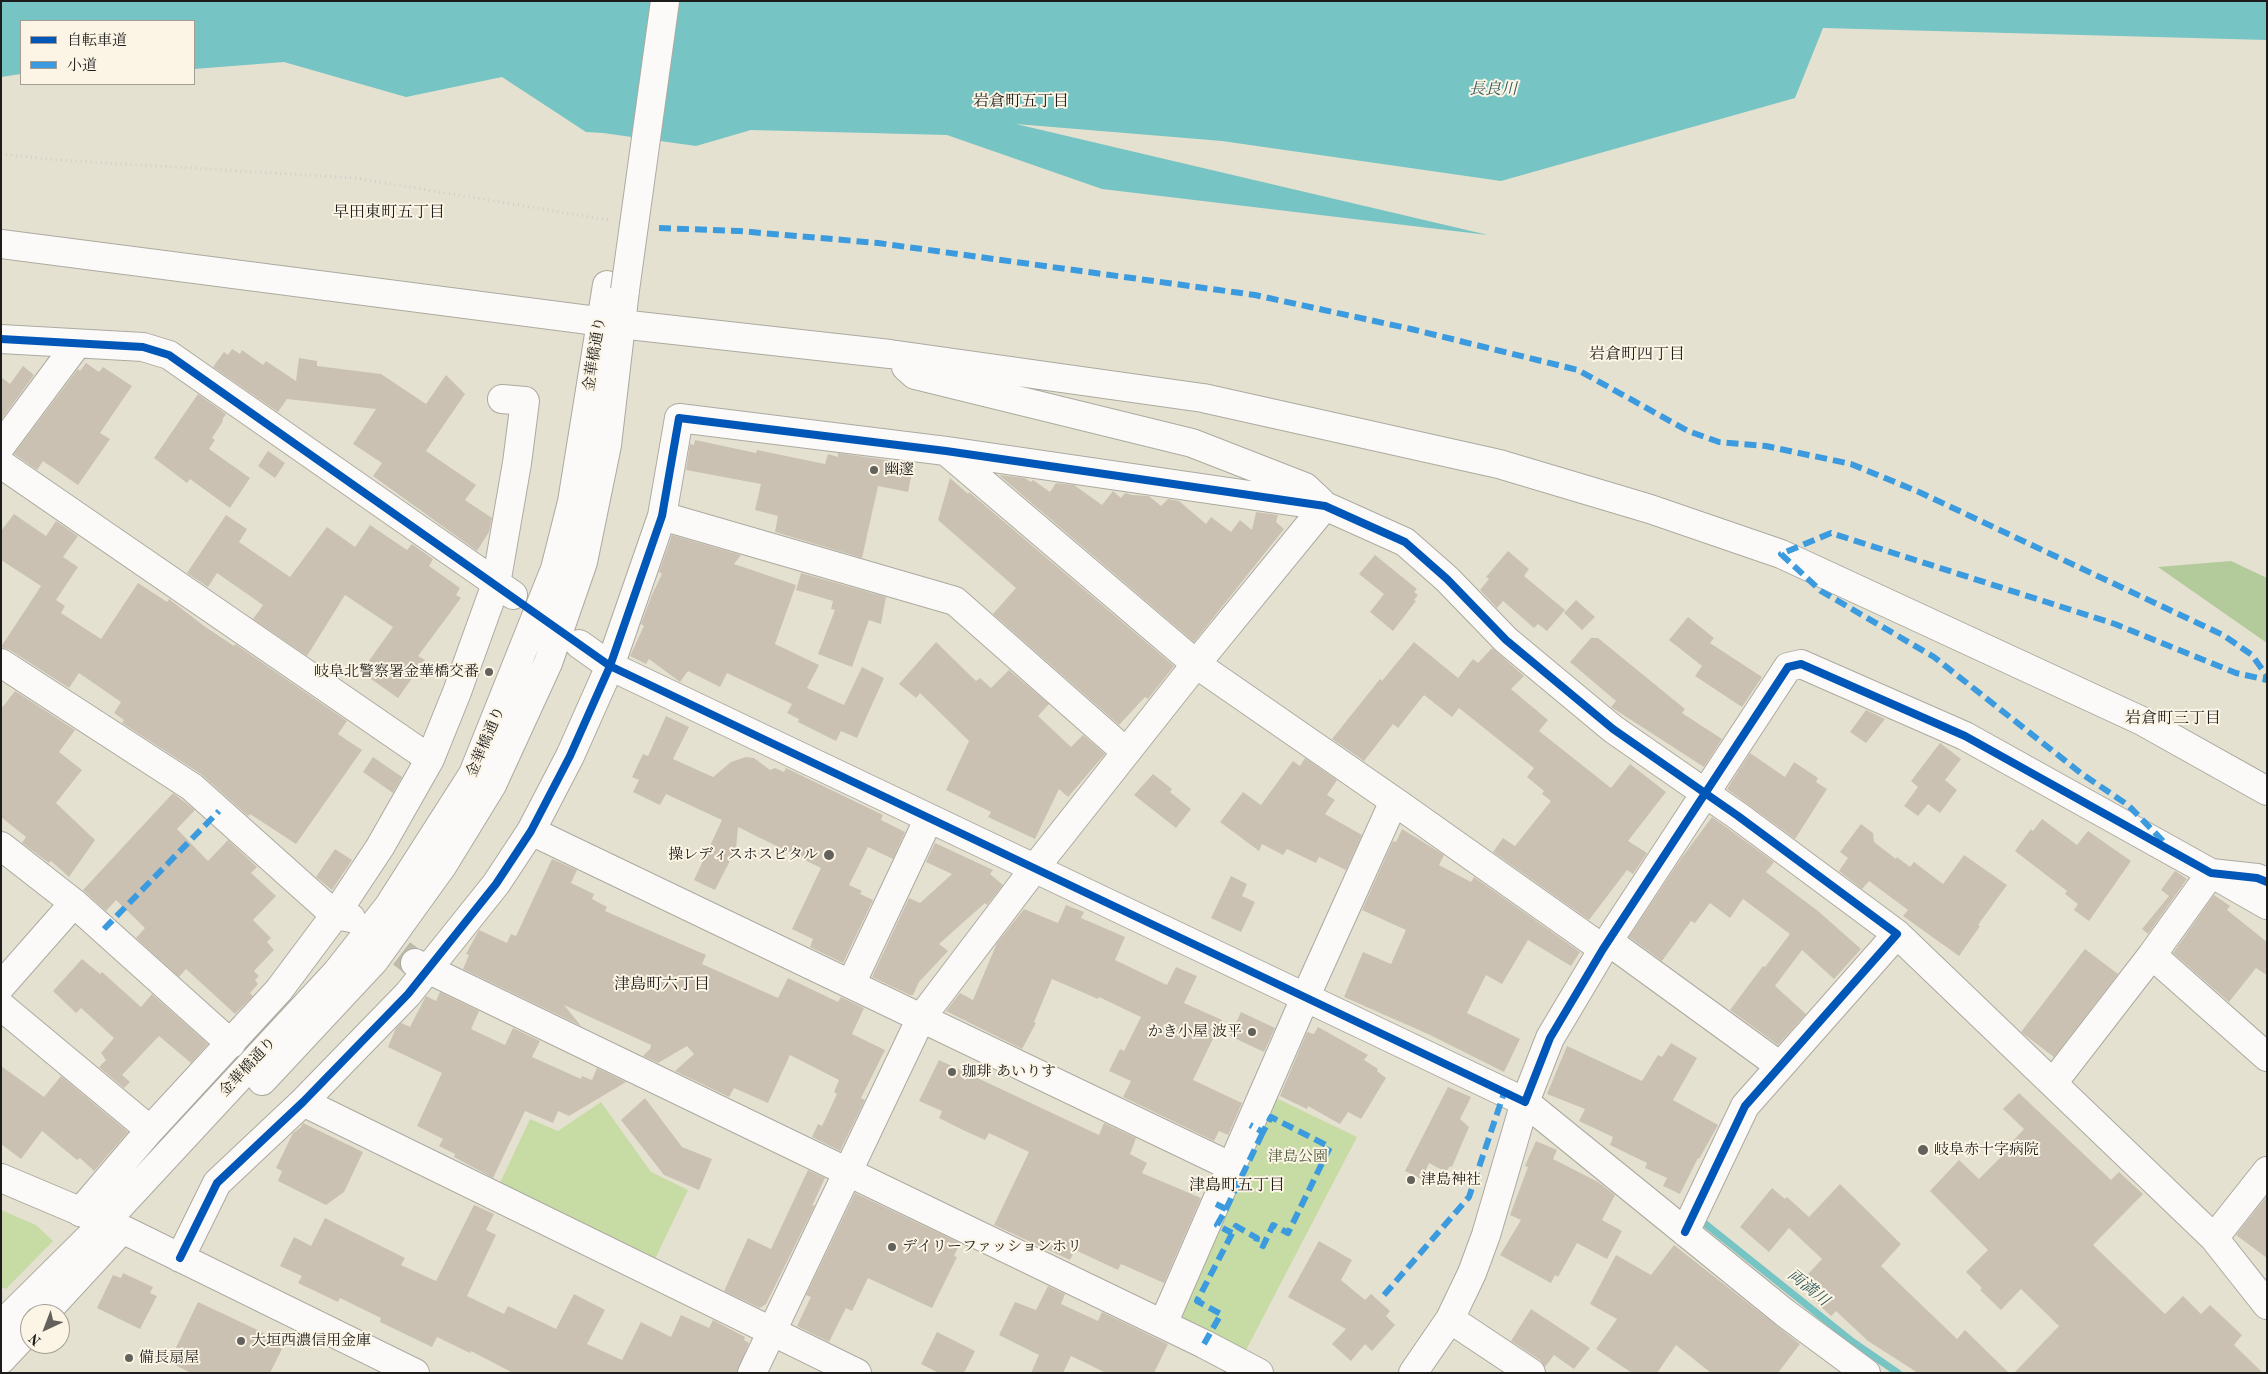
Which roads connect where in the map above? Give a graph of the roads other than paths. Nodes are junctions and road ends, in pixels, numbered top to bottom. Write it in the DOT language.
graph roads {
  1 [pos="647,1"];
  2 [pos="665,1"];
  3 [pos="1,244"];
  4 [pos="616,288"];
  5 [pos="610,322"];
  6 [pos="1,339"];
  7 [pos="77,344"];
  8 [pos="890,354"];
  9 [pos="502,399"];
  10 [pos="1,446"];
  11 [pos="946,451"];
  12 [pos="1,464"];
  13 [pos="1325,506"];
  14 [pos="662,516"];
  15 [pos="504,590"];
  16 [pos="579,644"];
  17 [pos="1,663"];
  18 [pos="1196,664"];
  19 [pos="610,666"];
  20 [pos="1126,752"];
  21 [pos="430,759"];
  22 [pos="2267,791"];
  23 [pos="1705,794"];
  24 [pos="1394,801"];
  25 [pos="929,818"];
  26 [pos="531,831"];
  27 [pos="1,846"];
  28 [pos="1034,869"];
  29 [pos="2211,873"];
  30 [pos="2267,882"];
  31 [pos="74,903"];
  32 [pos="2267,905"];
  33 [pos="345,917"];
  34 [pos="1898,934"];
  35 [pos="1605,945"];
  36 [pos="2152,955"];
  37 [pos="421,966"];
  38 [pos="851,984"];
  39 [pos="1,986"];
  40 [pos="1305,998"];
  41 [pos="1,1006"];
  42 [pos="921,1018"];
  43 [pos="231,1044"];
  44 [pos="2267,1057"];
  45 [pos="1780,1066"];
  46 [pos="2053,1083"];
  47 [pos="303,1102"];
  48 [pos="1525,1102"];
  49 [pos="150,1130"];
  50 [pos="1232,1167"];
  51 [pos="2267,1171"];
  52 [pos="847,1172"];
  53 [pos="1,1178"];
  54 [pos="80,1212"];
  55 [pos="113,1226"];
  56 [pos="1685,1232"];
  57 [pos="2214,1238"];
  58 [pos="180,1258"];
  59 [pos="52,1304"];
  60 [pos="2267,1305"];
  61 [pos="1450,1319"];
  62 [pos="1164,1324"];
  63 [pos="1,1325"];
  64 [pos="772,1331"];
  65 [pos="20,1340"];
  66 [pos="1,1360"];
  67 [pos="415,1373"];
  68 [pos="752,1373"];
  69 [pos="857,1373"];
  70 [pos="1259,1373"];
  71 [pos="1413,1373"];
  72 [pos="1531,1373"];
  73 [pos="1866,1373"];
  1 -- 4 [label="street, 金華橋通り"];
  2 -- 4 [label="street, 金華橋通り, bridge"];
  3 -- 5 [label="street"];
  4 -- 5 [label="street, 金華橋通り"];
  5 -- 8 [label="street"];
  5 -- 55 [label="street, 金華橋通り"];
  6 -- 7 [label="street"];
  7 -- 10 [label="street"];
  7 -- 15 [label="street"];
  8 -- 13 [label="street"];
  8 -- 22 [label="street"];
  9 -- 15 [label="street"];
  11 -- 13 [label="street"];
  11 -- 14 [label="street"];
  11 -- 18 [label="street"];
  12 -- 21 [label="street"];
  13 -- 18 [label="street"];
  13 -- 23 [label="street"];
  14 -- 19 [label="street"];
  14 -- 20 [label="street"];
  15 -- 21 [label="street"];
  16 -- 19 [label="street"];
  17 -- 33 [label="street"];
  18 -- 20 [label="street"];
  18 -- 24 [label="street"];
  19 -- 25 [label="street"];
  19 -- 26 [label="street"];
  20 -- 28 [label="street"];
  21 -- 33 [label="street"];
  23 -- 29 [label="street"];
  23 -- 34 [label="street"];
  23 -- 35 [label="street"];
  24 -- 35 [label="street"];
  24 -- 40 [label="street"];
  25 -- 28 [label="street"];
  25 -- 38 [label="street"];
  26 -- 37 [label="street"];
  26 -- 38 [label="street"];
  27 -- 31 [label="street"];
  28 -- 40 [label="street"];
  28 -- 42 [label="street"];
  29 -- 30 [label="street"];
  29 -- 32 [label="street"];
  29 -- 36 [label="street"];
  31 -- 39 [label="street"];
  31 -- 43 [label="street"];
  33 -- 43 [label="street"];
  34 -- 45 [label="street"];
  34 -- 46 [label="street"];
  35 -- 45 [label="street"];
  35 -- 48 [label="street"];
  36 -- 44 [label="street"];
  36 -- 46 [label="street"];
  37 -- 47 [label="street"];
  37 -- 52 [label="street"];
  38 -- 42 [label="street"];
  40 -- 48 [label="street"];
  40 -- 50 [label="street"];
  41 -- 49 [label="street"];
  42 -- 50 [label="street"];
  42 -- 52 [label="street"];
  43 -- 49 [label="street"];
  45 -- 56 [label="street"];
  46 -- 57 [label="street"];
  47 -- 58 [label="street"];
  47 -- 64 [label="street"];
  48 -- 56 [label="street"];
  48 -- 61 [label="street"];
  49 -- 54 [label="street"];
  50 -- 62 [label="street"];
  51 -- 57 [label="street"];
  52 -- 62 [label="street"];
  52 -- 64 [label="street"];
  53 -- 54 [label="street"];
  54 -- 55 [label="street"];
  55 -- 58 [label="street"];
  55 -- 59 [label="street, 金華橋通り"];
  55 -- 63 [label="street, 金華橋通り"];
  56 -- 73 [label="street"];
  57 -- 60 [label="street"];
  58 -- 67 [label="street"];
  61 -- 71 [label="street"];
  61 -- 72 [label="street"];
  62 -- 70 [label="street"];
  64 -- 68 [label="street"];
  64 -- 69 [label="street"];
  65 -- 66 [label="street"];
}
